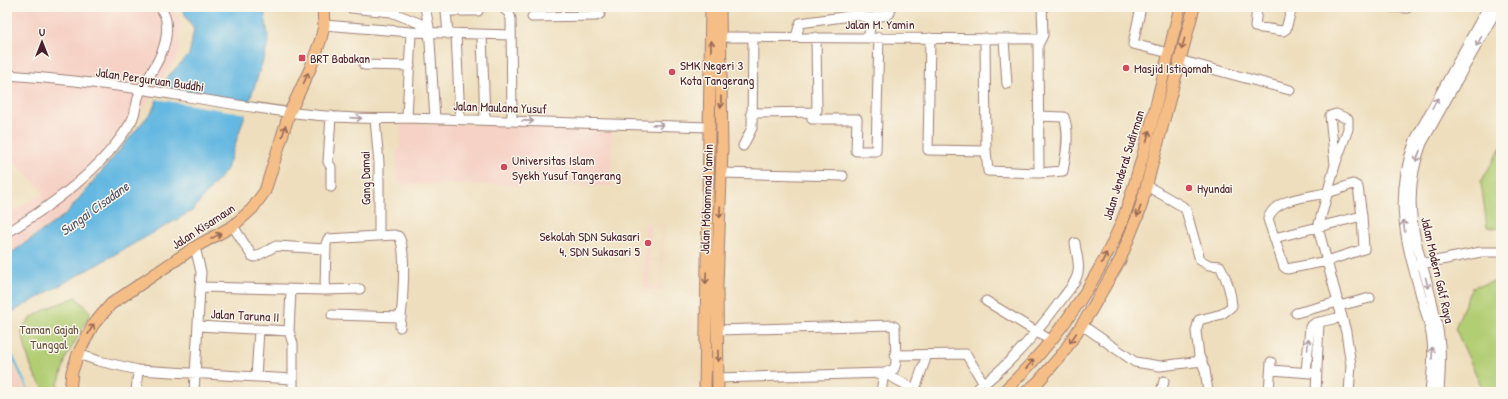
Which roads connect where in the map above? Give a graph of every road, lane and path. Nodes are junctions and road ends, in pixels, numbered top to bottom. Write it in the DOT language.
graph roads {
  1 [pos="160,7"];
  2 [pos="323,7"];
  3 [pos="425,7"];
  4 [pos="478,7"];
  5 [pos="502,7"];
  6 [pos="600,7"];
  7 [pos="712,7"];
  8 [pos="720,7"];
  9 [pos="890,7"];
  10 [pos="1042,7"];
  11 [pos="1141,7"];
  12 [pos="1180,7"];
  13 [pos="1194,7"];
  14 [pos="1257,7"];
  15 [pos="1292,7"];
  16 [pos="1392,7"];
  17 [pos="1488,7"];
  18 [pos="1498,7"];
  19 [pos="351,8"];
  20 [pos="1406,8"];
  21 [pos="532,17"];
  22 [pos="870,18"];
  23 [pos="324,25"];
  24 [pos="430,30"];
  25 [pos="411,32"];
  26 [pos="452,34"];
  27 [pos="482,34"];
  28 [pos="511,35"];
  29 [pos="720,37"];
  30 [pos="753,37"];
  31 [pos="796,37"];
  32 [pos="816,37"];
  33 [pos="868,37"];
  34 [pos="879,37"];
  35 [pos="930,38"];
  36 [pos="985,38"];
  37 [pos="1004,39"];
  38 [pos="1041,39"];
  39 [pos="1168,53"];
  40 [pos="1179,60"];
  41 [pos="364,64"];
  42 [pos="410,66"];
  43 [pos="7,75"];
  44 [pos="1007,84"];
  45 [pos="140,90"];
  46 [pos="1290,90"];
  47 [pos="812,112"];
  48 [pos="751,113"];
  49 [pos="289,114"];
  50 [pos="330,116"];
  51 [pos="1038,116"];
  52 [pos="407,118"];
  53 [pos="375,119"];
  54 [pos="435,119"];
  55 [pos="460,119"];
  56 [pos="485,120"];
  57 [pos="512,121"];
  58 [pos="710,127"];
  59 [pos="743,146"];
  60 [pos="986,151"];
  61 [pos="1335,165"];
  62 [pos="721,173"];
  63 [pos="1039,173"];
  64 [pos="843,176"];
  65 [pos="1147,186"];
  66 [pos="332,187"];
  67 [pos="1327,192"];
  68 [pos="1362,216"];
  69 [pos="233,226"];
  70 [pos="1318,228"];
  71 [pos="7,234"];
  72 [pos="379,236"];
  73 [pos="1274,238"];
  74 [pos="1074,243"];
  75 [pos="195,247"];
  76 [pos="326,249"];
  77 [pos="1501,252"];
  78 [pos="1327,261"];
  79 [pos="1417,264"];
  80 [pos="201,288"];
  81 [pos="360,289"];
  82 [pos="1069,289"];
  83 [pos="291,290"];
  84 [pos="325,290"];
  85 [pos="1082,298"];
  86 [pos="1370,298"];
  87 [pos="986,301"];
  88 [pos="1339,304"];
  89 [pos="1296,313"];
  90 [pos="332,315"];
  91 [pos="401,317"];
  92 [pos="1342,317"];
  93 [pos="1318,322"];
  94 [pos="1082,325"];
  95 [pos="198,326"];
  96 [pos="400,327"];
  97 [pos="258,330"];
  98 [pos="718,330"];
  99 [pos="289,331"];
  100 [pos="1035,332"];
  101 [pos="1050,340"];
  102 [pos="78,354"];
  103 [pos="895,355"];
  104 [pos="927,356"];
  105 [pos="1202,361"];
  106 [pos="138,370"];
  107 [pos="195,372"];
  108 [pos="1306,372"];
  109 [pos="884,373"];
  110 [pos="1317,373"];
  111 [pos="256,377"];
  112 [pos="718,378"];
  113 [pos="293,379"];
  114 [pos="1164,381"];
  115 [pos="984,384"];
  116 [pos="914,391"];
  117 [pos="70,392"];
  118 [pos="136,392"];
  119 [pos="194,392"];
  120 [pos="293,392"];
  121 [pos="705,392"];
  122 [pos="718,392"];
  123 [pos="881,392"];
  124 [pos="974,392"];
  125 [pos="1003,392"];
  126 [pos="1026,392"];
  127 [pos="1161,392"];
  128 [pos="1208,392"];
  129 [pos="1269,392"];
  130 [pos="1316,392"];
  131 [pos="1349,392"];
  132 [pos="1430,392"];
  133 [pos="1439,392"];
  1 -- 45 [label="street"];
  2 -- 23 [label="main road, Jalan Kisamaun"];
  3 -- 24 [label="street"];
  4 -- 26 [label="street"];
  5 -- 28 [label="street"];
  6 -- 21 [label="street"];
  58 -- 7 [label="main road, Jalan Mohammad Yamin, one-way"];
  8 -- 29 [label="main road, Jalan Mohammad Yamin"];
  9 -- 22 [label="street"];
  10 -- 38 [label="street"];
  11 -- 39 [label="street"];
  12 -- 39 [label="main road, Jalan Jenderal Sudirman"];
  13 -- 40 [label="main road, Jalan Jenderal Sudirman, one-way"];
  14 -- 15 [label="street"];
  16 -- 20 [label="street"];
  79 -- 17 [label="street, Jalan Modern Golf Raya, one-way"];
  18 -- 79 [label="street, Jalan Modern Golf Raya, one-way"];
  19 -- 24 [label="street"];
  22 -- 31 [label="street"];
  22 -- 33 [label="street"];
  23 -- 25 [label="street"];
  49 -- 23 [label="main road, Jalan Kisamaun, one-way"];
  24 -- 25 [label="street"];
  24 -- 26 [label="street"];
  24 -- 54 [label="street"];
  25 -- 42 [label="street"];
  26 -- 27 [label="street"];
  26 -- 55 [label="street"];
  27 -- 28 [label="street"];
  27 -- 56 [label="street"];
  28 -- 57 [label="street"];
  29 -- 30 [label="street, Jalan M. Yamin"];
  29 -- 62 [label="main road, Jalan Mohammad Yamin, one-way"];
  30 -- 31 [label="street, Jalan M. Yamin"];
  30 -- 48 [label="street"];
  31 -- 32 [label="street, Jalan M. Yamin"];
  32 -- 33 [label="street, Jalan M. Yamin"];
  32 -- 47 [label="street"];
  33 -- 34 [label="street, Jalan M. Yamin"];
  34 -- 35 [label="street, Jalan M. Yamin"];
  34 -- 47 [label="street"];
  35 -- 36 [label="street, Jalan M. Yamin"];
  35 -- 60 [label="street"];
  36 -- 37 [label="street, Jalan M. Yamin"];
  36 -- 60 [label="street"];
  37 -- 38 [label="street, Jalan M. Yamin"];
  37 -- 44 [label="street"];
  38 -- 51 [label="street"];
  85 -- 39 [label="main road, Jalan Jenderal Sudirman, one-way"];
  40 -- 46 [label="street"];
  40 -- 65 [label="main road, Jalan Jenderal Sudirman"];
  41 -- 42 [label="street"];
  42 -- 52 [label="street"];
  43 -- 45 [label="street, Jalan Perguruan Buddhi"];
  45 -- 49 [label="street, Jalan Perguruan Buddhi"];
  45 -- 71 [label="street"];
  47 -- 48 [label="street"];
  48 -- 59 [label="street"];
  49 -- 50 [label="street, Jalan Maulana Yusuf"];
  69 -- 49 [label="main road, Jalan Kisamaun, one-way"];
  50 -- 53 [label="street, Jalan Maulana Yusuf, one-way"];
  50 -- 66 [label="street"];
  51 -- 63 [label="street"];
  51 -- 63 [label="street"];
  52 -- 53 [label="street, Jalan Maulana Yusuf"];
  52 -- 54 [label="street, Jalan Maulana Yusuf"];
  53 -- 72 [label="street, Gang Damai"];
  54 -- 55 [label="street, Jalan Maulana Yusuf"];
  55 -- 56 [label="street, Jalan Maulana Yusuf"];
  56 -- 57 [label="street, Jalan Maulana Yusuf"];
  57 -- 58 [label="street, Jalan Maulana Yusuf, one-way"];
  58 -- 121 [label="main road, Jalan Mohammad Yamin, one-way"];
  60 -- 63 [label="street"];
  61 -- 61 [label="street"];
  61 -- 67 [label="street"];
  62 -- 64 [label="street"];
  62 -- 98 [label="main road, Jalan Mohammad Yamin, one-way"];
  65 -- 94 [label="main road, Jalan Jenderal Sudirman, one-way"];
  65 -- 105 [label="street"];
  67 -- 68 [label="street"];
  67 -- 70 [label="street"];
  67 -- 73 [label="street"];
  68 -- 70 [label="street"];
  68 -- 78 [label="street"];
  75 -- 69 [label="main road, Jalan Kisamaun, one-way"];
  69 -- 76 [label="street"];
  70 -- 73 [label="street"];
  70 -- 78 [label="street"];
  72 -- 76 [label="street"];
  72 -- 91 [label="street"];
  73 -- 78 [label="street"];
  74 -- 82 [label="street"];
  75 -- 80 [label="street"];
  102 -- 75 [label="main road, Jalan Kisamaun, one-way"];
  76 -- 84 [label="street"];
  77 -- 79 [label="street"];
  78 -- 88 [label="street"];
  132 -- 79 [label="street, Jalan Modern Golf Raya, one-way"];
  79 -- 133 [label="street, Jalan Modern Golf Raya, one-way"];
  80 -- 83 [label="street"];
  80 -- 95 [label="street"];
  81 -- 84 [label="street"];
  82 -- 85 [label="street"];
  82 -- 100 [label="street"];
  83 -- 84 [label="street"];
  83 -- 99 [label="street"];
  85 -- 101 [label="main road, Jalan Jenderal Sudirman"];
  86 -- 88 [label="street"];
  87 -- 100 [label="street"];
  88 -- 89 [label="street"];
  88 -- 92 [label="street"];
  90 -- 91 [label="street"];
  91 -- 96 [label="street"];
  92 -- 93 [label="street"];
  92 -- 131 [label="street"];
  108 -- 93 [label="street, one-way"];
  93 -- 110 [label="street"];
  94 -- 105 [label="street"];
  94 -- 126 [label="main road, Jalan Jenderal Sudirman, one-way"];
  95 -- 97 [label="street, Jalan Taruna II"];
  95 -- 107 [label="street"];
  97 -- 99 [label="street, Jalan Taruna II"];
  97 -- 111 [label="street"];
  98 -- 103 [label="street"];
  98 -- 112 [label="main road, Jalan Mohammad Yamin, one-way"];
  99 -- 113 [label="street"];
  100 -- 101 [label="street"];
  100 -- 115 [label="street"];
  125 -- 101 [label="main road, Jalan Jenderal Sudirman, one-way"];
  102 -- 106 [label="street"];
  102 -- 117 [label="main road, Jalan Kisamaun"];
  103 -- 104 [label="street"];
  103 -- 109 [label="street"];
  104 -- 115 [label="street"];
  104 -- 116 [label="street"];
  105 -- 128 [label="street"];
  106 -- 107 [label="street"];
  106 -- 118 [label="street"];
  107 -- 111 [label="street"];
  107 -- 119 [label="street"];
  108 -- 110 [label="street"];
  108 -- 129 [label="street"];
  109 -- 112 [label="street"];
  109 -- 116 [label="street"];
  109 -- 123 [label="street"];
  110 -- 130 [label="street"];
  111 -- 113 [label="street"];
  112 -- 122 [label="main road, Jalan Mohammad Yamin"];
  113 -- 120 [label="street"];
  114 -- 127 [label="street"];
  115 -- 124 [label="street"];
}
